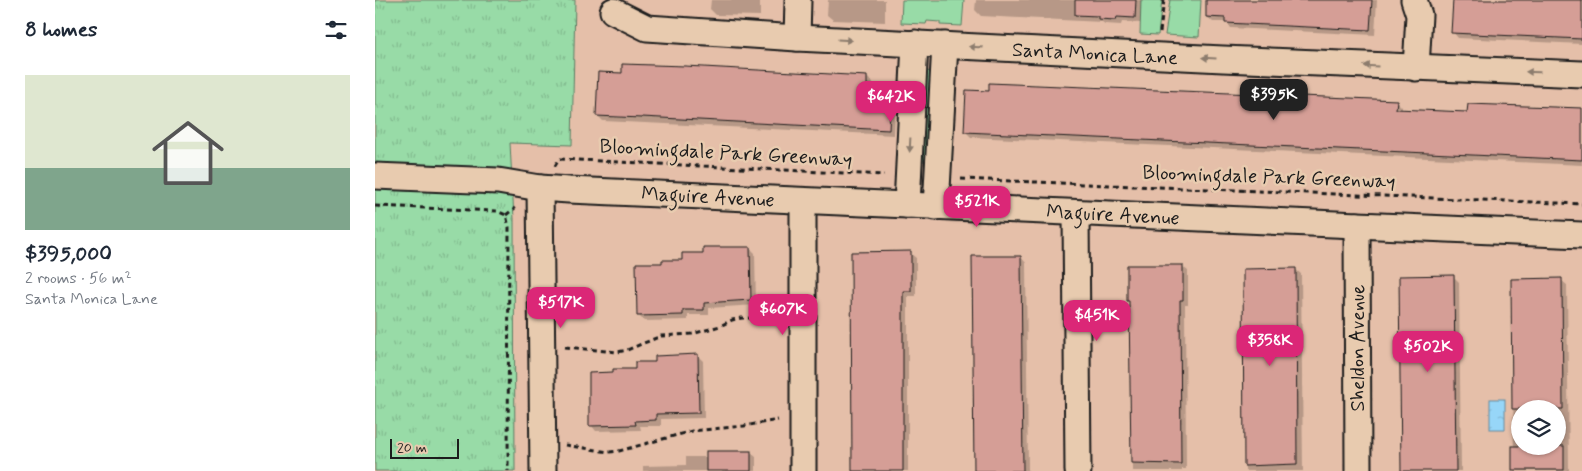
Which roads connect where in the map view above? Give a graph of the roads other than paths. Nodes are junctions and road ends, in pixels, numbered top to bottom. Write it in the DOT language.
graph roads {
  1 [pos="798,0"];
  2 [pos="1414,0"];
  3 [pos="613,11"];
  4 [pos="797,38"];
  5 [pos="915,44"];
  6 [pos="945,45"];
  7 [pos="1416,68"];
  8 [pos="1582,74"];
  9 [pos="375,176"];
  10 [pos="540,188"];
  11 [pos="803,201"];
  12 [pos="907,205"];
  13 [pos="936,207"];
  14 [pos="1076,213"];
  15 [pos="1357,225"];
  16 [pos="1582,235"];
  17 [pos="543,471"];
  18 [pos="803,471"];
  19 [pos="1079,471"];
  20 [pos="1358,471"];
  1 -- 4 [label="street"];
  2 -- 7 [label="street"];
  3 -- 4 [label="street, Santa Monica Lane"];
  4 -- 5 [label="street, Santa Monica Lane, one-way"];
  5 -- 6 [label="street, Santa Monica Lane"];
  5 -- 12 [label="street, one-way"];
  7 -- 6 [label="street, Santa Monica Lane, one-way"];
  6 -- 13 [label="street"];
  8 -- 7 [label="street, Santa Monica Lane, one-way"];
  9 -- 10 [label="street, Maguire Avenue"];
  10 -- 11 [label="street, Maguire Avenue"];
  10 -- 17 [label="street"];
  11 -- 12 [label="street, Maguire Avenue"];
  11 -- 18 [label="street"];
  12 -- 13 [label="street, Maguire Avenue"];
  13 -- 14 [label="street, Maguire Avenue"];
  14 -- 15 [label="street, Maguire Avenue"];
  14 -- 19 [label="street"];
  15 -- 16 [label="street, Maguire Avenue"];
  15 -- 20 [label="street, Sheldon Avenue"];
}
